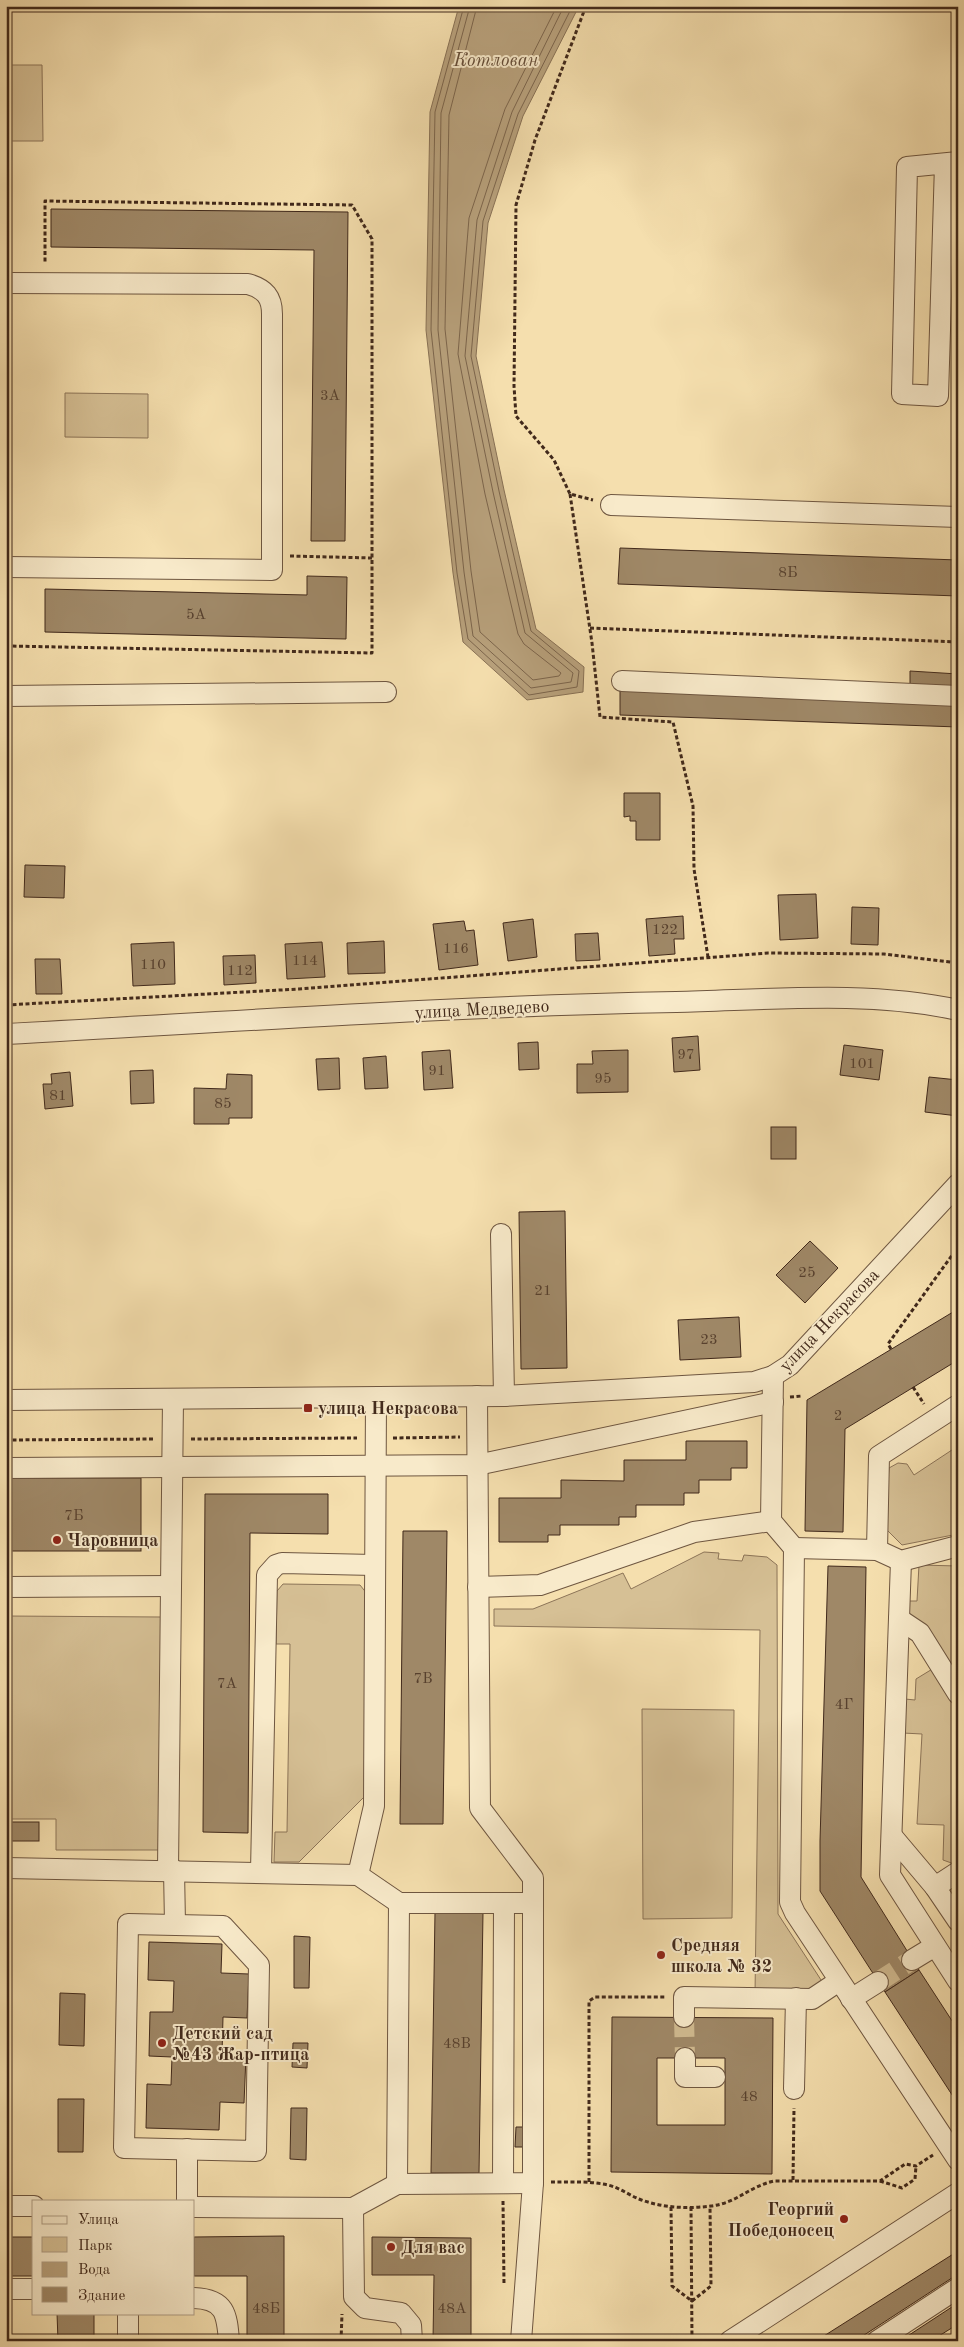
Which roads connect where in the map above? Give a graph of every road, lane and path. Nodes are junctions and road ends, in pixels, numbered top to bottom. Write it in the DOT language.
graph roads {
  1 [pos="586,6"];
  2 [pos="951,163"];
  3 [pos="6,284"];
  4 [pos="45,284"];
  5 [pos="570,494"];
  6 [pos="611,505"];
  7 [pos="958,517"];
  8 [pos="272,556"];
  9 [pos="372,558"];
  10 [pos="6,567"];
  11 [pos="590,628"];
  12 [pos="958,642"];
  13 [pos="6,646"];
  14 [pos="622,681"];
  15 [pos="386,692"];
  16 [pos="6,696"];
  17 [pos="958,696"];
  18 [pos="708,957"];
  19 [pos="958,963"];
  20 [pos="6,1005"];
  21 [pos="958,1010"];
  22 [pos="6,1034"];
  23 [pos="958,1184"];
  24 [pos="501,1234"];
  25 [pos="958,1247"];
  26 [pos="891,1349"];
  27 [pos="773,1376"];
  28 [pos="477,1396"];
  29 [pos="504,1396"];
  30 [pos="802,1396"];
  31 [pos="376,1398"];
  32 [pos="173,1399"];
  33 [pos="6,1400"];
  34 [pos="773,1400"];
  35 [pos="958,1405"];
  36 [pos="477,1437"];
  37 [pos="375,1438"];
  38 [pos="172,1439"];
  39 [pos="6,1440"];
  40 [pos="477,1465"];
  41 [pos="172,1467"];
  42 [pos="375,1467"];
  43 [pos="6,1468"];
  44 [pos="771,1521"];
  45 [pos="958,1546"];
  46 [pos="794,1548"];
  47 [pos="877,1550"];
  48 [pos="901,1561"];
  49 [pos="374,1564"];
  50 [pos="171,1586"];
  51 [pos="6,1587"];
  52 [pos="478,1587"];
  53 [pos="898,1619"];
  54 [pos="958,1694"];
  55 [pos="892,1836"];
  56 [pos="6,1868"];
  57 [pos="171,1870"];
  58 [pos="261,1872"];
  59 [pos="958,1872"];
  60 [pos="358,1874"];
  61 [pos="935,1887"];
  62 [pos="399,1903"];
  63 [pos="504,1903"];
  64 [pos="533,1903"];
  65 [pos="958,1921"];
  66 [pos="175,1924"];
  67 [pos="935,1946"];
  68 [pos="912,1960"];
  69 [pos="839,1981"];
  70 [pos="958,1981"];
  71 [pos="878,1982"];
  72 [pos="684,1997"];
  73 [pos="796,1998"];
  74 [pos="851,1999"];
  75 [pos="684,2017"];
  76 [pos="685,2058"];
  77 [pos="714,2077"];
  78 [pos="794,2089"];
  79 [pos="187,2149"];
  80 [pos="953,2153"];
  81 [pos="916,2166"];
  82 [pos="793,2180"];
  83 [pos="880,2181"];
  84 [pos="589,2182"];
  85 [pos="503,2183"];
  86 [pos="533,2183"];
  87 [pos="397,2184"];
  88 [pos="958,2193"];
  89 [pos="187,2200"];
  90 [pos="6,2206"];
  91 [pos="32,2206"];
  92 [pos="195,2207"];
  93 [pos="671,2207"];
  94 [pos="691,2207"];
  95 [pos="710,2207"];
  96 [pos="353,2208"];
  97 [pos="958,2288"];
  98 [pos="6,2289"];
  99 [pos="32,2290"];
  100 [pos="504,2292"];
  101 [pos="195,2298"];
  102 [pos="692,2301"];
  103 [pos="128,2314"];
  104 [pos="128,2341"];
  105 [pos="228,2341"];
  106 [pos="412,2341"];
  107 [pos="521,2341"];
  108 [pos="692,2341"];
  109 [pos="730,2341"];
  110 [pos="877,2341"];
  1 -- 5 [label="path"];
  2 -- 2 [label="street"];
  3 -- 4 [label="street"];
  4 -- 8 [label="street"];
  4 -- 9 [label="path"];
  5 -- 6 [label="path"];
  5 -- 11 [label="path"];
  6 -- 7 [label="street"];
  8 -- 9 [label="path"];
  8 -- 10 [label="street"];
  9 -- 13 [label="path"];
  11 -- 12 [label="path"];
  11 -- 18 [label="path"];
  14 -- 17 [label="street"];
  15 -- 16 [label="street"];
  18 -- 19 [label="path"];
  18 -- 20 [label="path"];
  21 -- 22 [label="street, улица Медведево"];
  23 -- 27 [label="street, улица Некрасова"];
  24 -- 29 [label="street"];
  25 -- 26 [label="path"];
  27 -- 29 [label="street, улица Некрасова"];
  27 -- 34 [label="street"];
  28 -- 29 [label="street, улица Некрасова"];
  28 -- 31 [label="street, улица Некрасова"];
  28 -- 36 [label="street"];
  30 -- 34 [label="path"];
  31 -- 32 [label="street, улица Некрасова"];
  31 -- 37 [label="street"];
  32 -- 33 [label="street, улица Некрасова"];
  32 -- 38 [label="street"];
  34 -- 40 [label="street"];
  34 -- 44 [label="street"];
  35 -- 47 [label="street"];
  36 -- 37 [label="path"];
  36 -- 40 [label="street"];
  37 -- 38 [label="path"];
  37 -- 42 [label="street"];
  38 -- 39 [label="path"];
  38 -- 41 [label="street"];
  40 -- 42 [label="street"];
  40 -- 52 [label="street"];
  41 -- 42 [label="street"];
  41 -- 43 [label="street"];
  41 -- 50 [label="street"];
  42 -- 49 [label="street"];
  44 -- 46 [label="street"];
  44 -- 52 [label="street"];
  45 -- 48 [label="street"];
  46 -- 47 [label="street"];
  46 -- 69 [label="street"];
  47 -- 48 [label="street"];
  48 -- 53 [label="street"];
  49 -- 58 [label="street"];
  49 -- 60 [label="street"];
  50 -- 51 [label="street"];
  50 -- 57 [label="street"];
  52 -- 64 [label="street"];
  53 -- 54 [label="street"];
  53 -- 55 [label="street"];
  55 -- 61 [label="street"];
  55 -- 67 [label="street"];
  56 -- 57 [label="street"];
  57 -- 58 [label="street"];
  57 -- 66 [label="street"];
  58 -- 60 [label="street"];
  59 -- 61 [label="street"];
  60 -- 62 [label="street"];
  61 -- 65 [label="street"];
  62 -- 63 [label="street"];
  62 -- 87 [label="street"];
  63 -- 64 [label="street"];
  63 -- 85 [label="street"];
  64 -- 86 [label="street"];
  66 -- 79 [label="street"];
  66 -- 79 [label="street"];
  67 -- 68 [label="street"];
  67 -- 70 [label="street"];
  69 -- 73 [label="street"];
  69 -- 74 [label="street"];
  71 -- 74 [label="street"];
  72 -- 73 [label="street"];
  72 -- 75 [label="street"];
  72 -- 84 [label="path"];
  73 -- 78 [label="street"];
  74 -- 80 [label="street"];
  76 -- 77 [label="street"];
  78 -- 82 [label="path"];
  79 -- 89 [label="street"];
  80 -- 81 [label="path"];
  81 -- 83 [label="path"];
  81 -- 83 [label="path"];
  82 -- 83 [label="path"];
  82 -- 95 [label="path"];
  84 -- 86 [label="path"];
  84 -- 93 [label="path"];
  85 -- 86 [label="street"];
  85 -- 87 [label="street"];
  85 -- 100 [label="path"];
  86 -- 107 [label="street"];
  87 -- 96 [label="street"];
  88 -- 109 [label="street"];
  90 -- 91 [label="street"];
  92 -- 96 [label="street"];
  93 -- 94 [label="path"];
  93 -- 102 [label="path"];
  94 -- 95 [label="path"];
  94 -- 102 [label="path"];
  95 -- 102 [label="path"];
  96 -- 106 [label="street"];
  97 -- 110 [label="street"];
  98 -- 99 [label="street"];
  101 -- 105 [label="street"];
  102 -- 108 [label="path"];
  103 -- 104 [label="street"];
}
